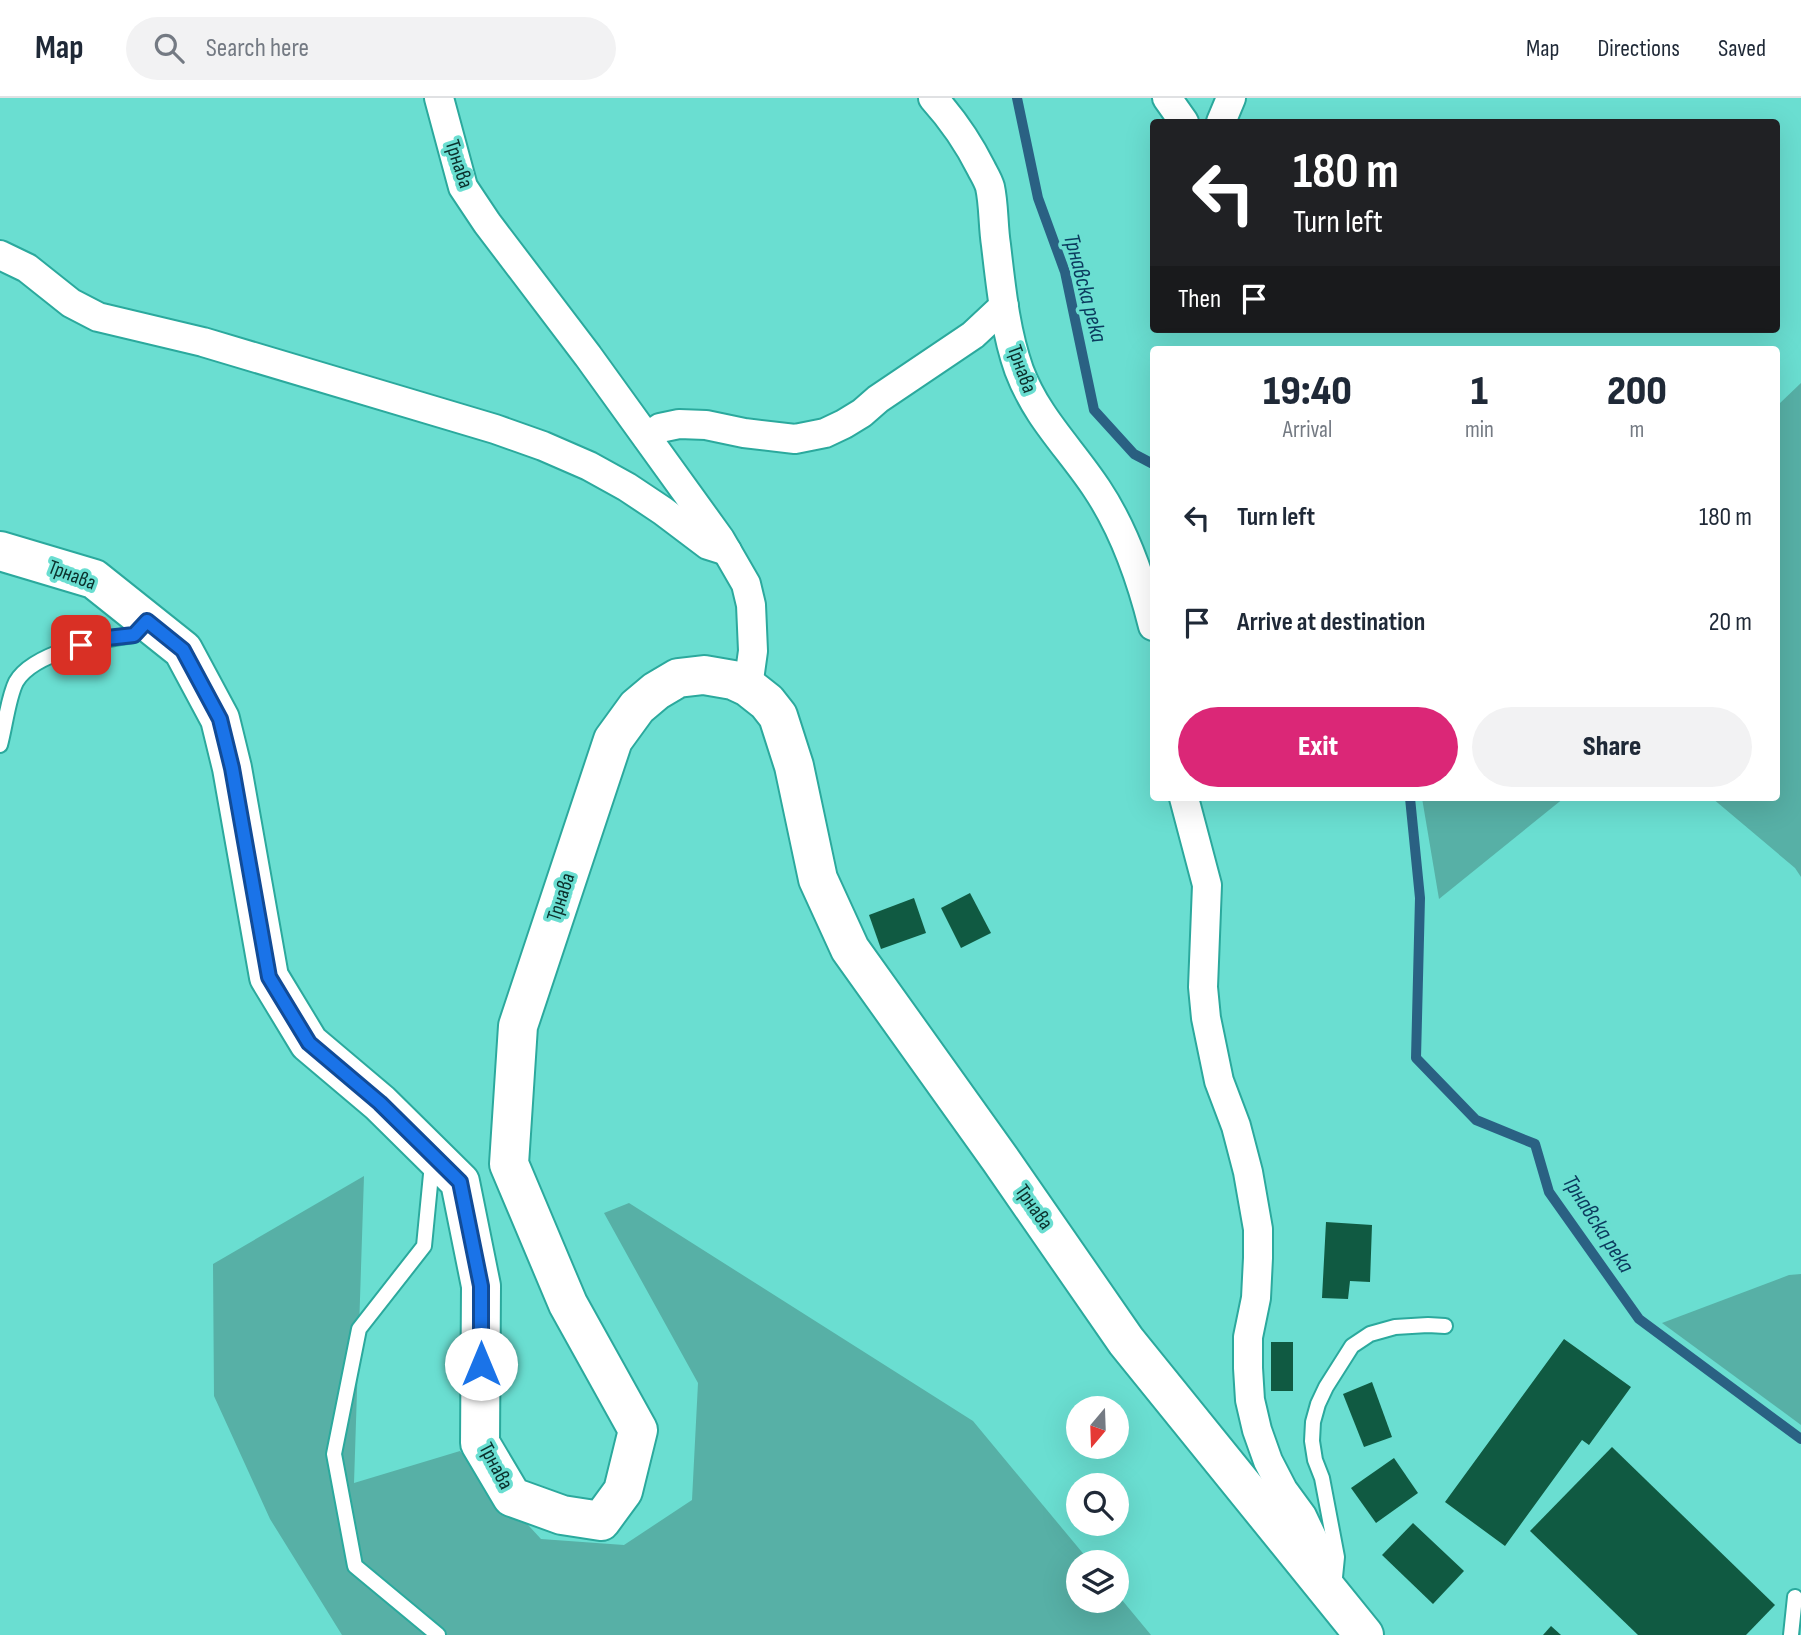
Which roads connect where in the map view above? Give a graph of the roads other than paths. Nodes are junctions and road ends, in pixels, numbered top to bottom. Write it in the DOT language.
graph roads {
  1 [pos="439,98"];
  2 [pos="933,98"];
  3 [pos="1167,98"];
  4 [pos="1231,98"];
  5 [pos="1182,119"];
  6 [pos="1222,119"];
  7 [pos="0,255"];
  8 [pos="1004,306"];
  9 [pos="646,437"];
  10 [pos="0,551"];
  11 [pos="727,551"];
  12 [pos="1150,614"];
  13 [pos="147,621"];
  14 [pos="748,687"];
  15 [pos="0,745"];
  16 [pos="1185,801"];
  17 [pos="433,1155"];
  18 [pos="1445,1326"];
  19 [pos="1329,1591"];
  20 [pos="1795,1597"];
  21 [pos="438,1635"];
  22 [pos="1364,1635"];
  23 [pos="1791,1635"];
  1 -- 9 [label="street, Трнава"];
  2 -- 8 [label="street, Трнава"];
  3 -- 5 [label="street"];
  4 -- 6 [label="street"];
  7 -- 11 [label="street"];
  8 -- 9 [label="street"];
  8 -- 12 [label="street, Трнава"];
  9 -- 11 [label="street, Трнава"];
  10 -- 13 [label="main road, Трнава"];
  11 -- 14 [label="street, Трнава"];
  13 -- 15 [label="lane"];
  13 -- 17 [label="main road, Трнава"];
  14 -- 17 [label="main road, Трнава"];
  14 -- 19 [label="main road, Трнава"];
  16 -- 19 [label="street"];
  17 -- 21 [label="lane"];
  18 -- 19 [label="lane"];
  19 -- 22 [label="main road, Трнава"];
  20 -- 23 [label="lane"];
}
